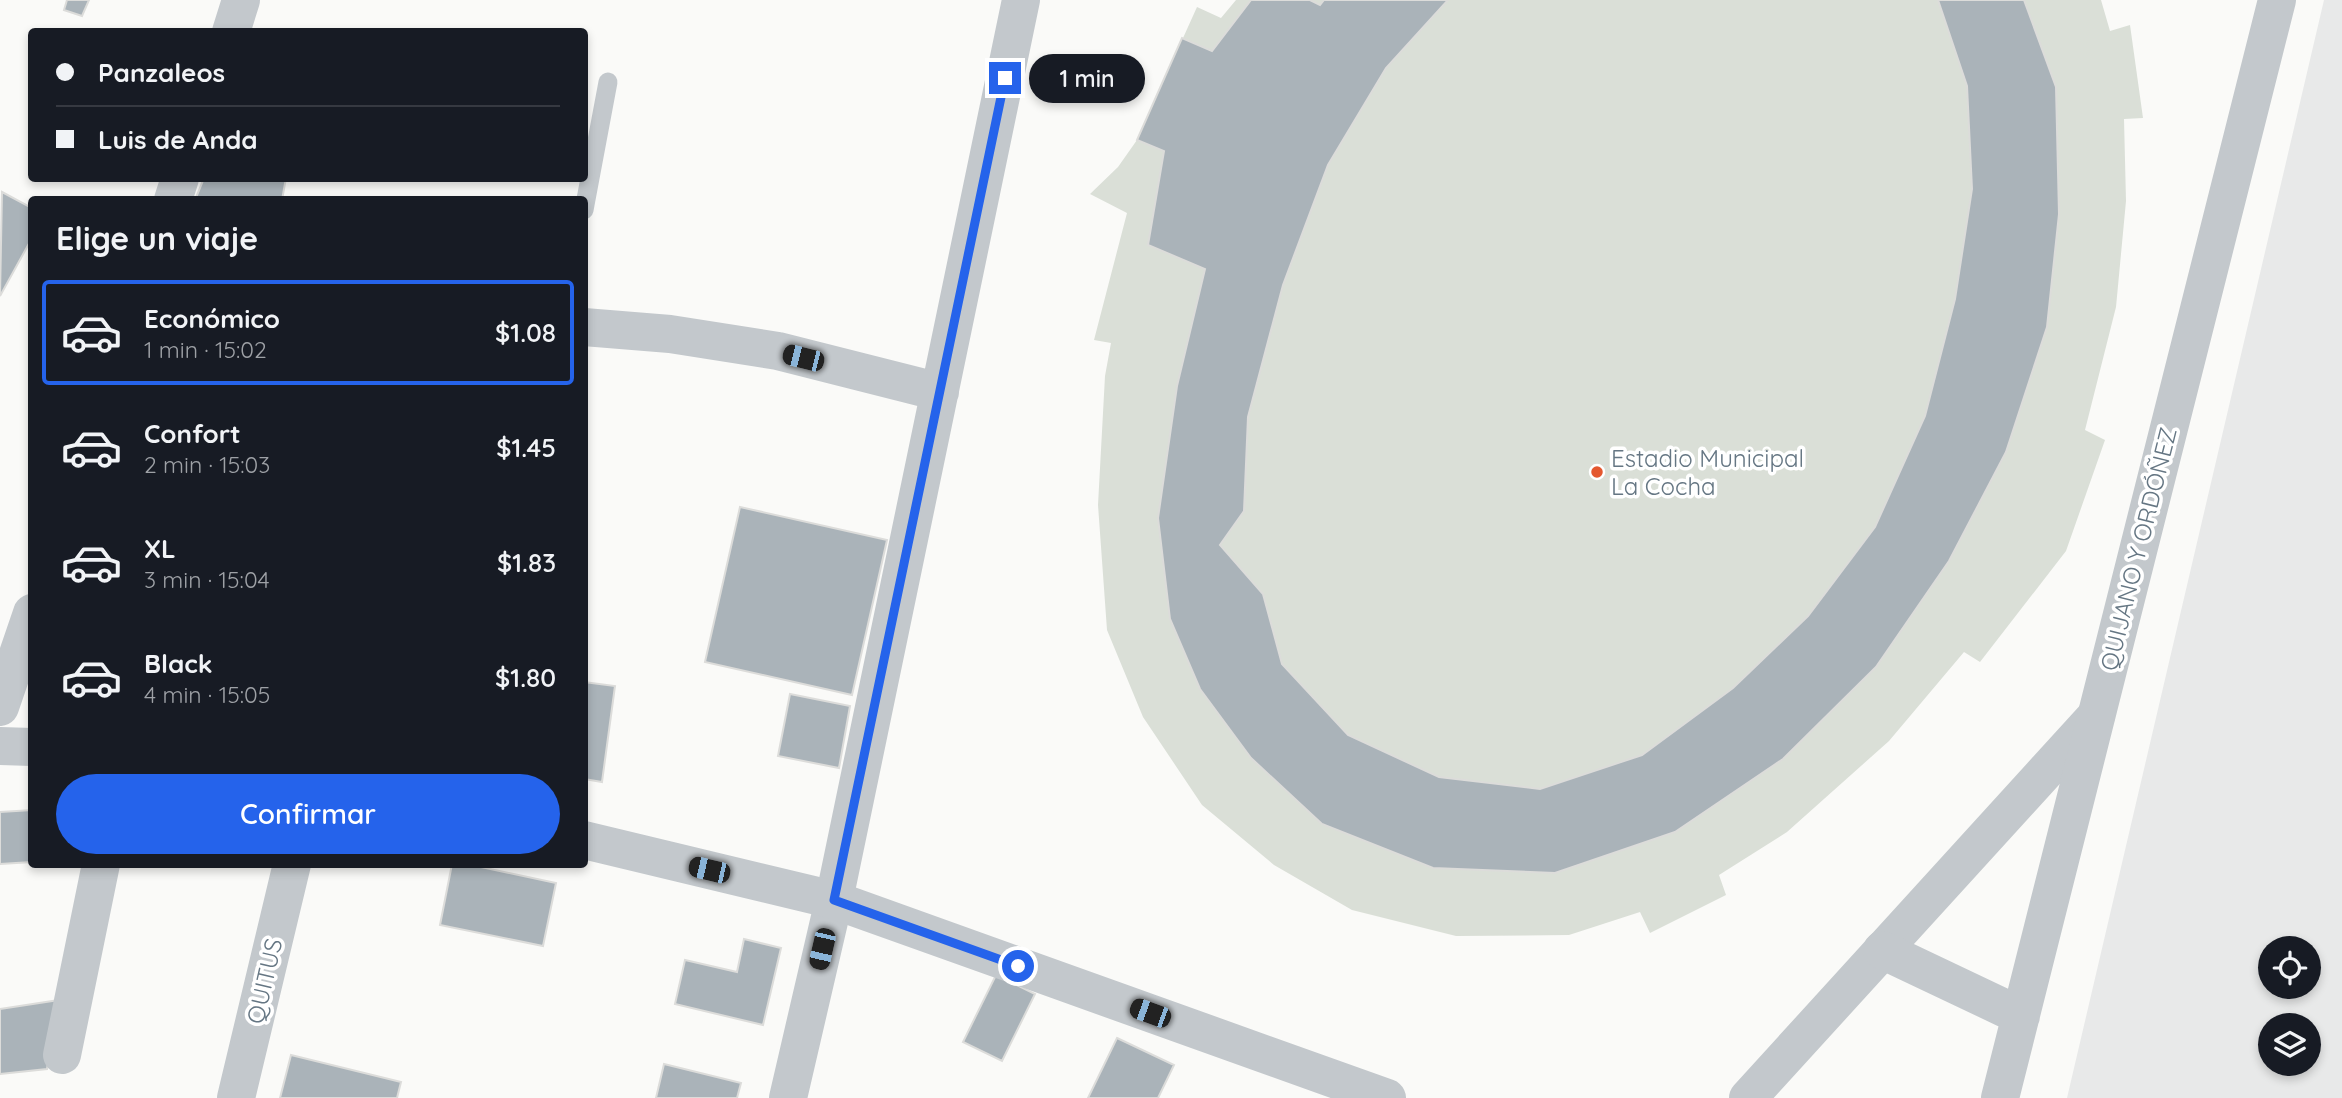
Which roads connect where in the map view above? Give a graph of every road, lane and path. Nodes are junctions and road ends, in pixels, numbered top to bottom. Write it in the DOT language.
graph roads {
  1 [pos="242,0"];
  2 [pos="1021,0"];
  3 [pos="2277,0"];
  4 [pos="232,28"];
  5 [pos="608,82"];
  6 [pos="586,196"];
  7 [pos="588,327"];
  8 [pos="940,392"];
  9 [pos="28,625"];
  10 [pos="0,707"];
  11 [pos="2096,716"];
  12 [pos="0,746"];
  13 [pos="28,747"];
  14 [pos="588,841"];
  15 [pos="100,868"];
  16 [pos="291,868"];
  17 [pos="834,900"];
  18 [pos="1882,950"];
  19 [pos="2021,1016"];
  20 [pos="62,1055"];
  21 [pos="236,1098"];
  22 [pos="788,1098"];
  23 [pos="1387,1098"];
  24 [pos="1748,1098"];
  25 [pos="2000,1098"];
  1 -- 4 [label="street"];
  2 -- 8 [label="street"];
  3 -- 11 [label="street, QUIJANO Y ORDÓÑEZ"];
  5 -- 6 [label="lane"];
  7 -- 8 [label="street"];
  8 -- 17 [label="street"];
  9 -- 10 [label="street"];
  11 -- 18 [label="street"];
  11 -- 19 [label="street, QUIJANO Y ORDÓÑEZ"];
  12 -- 13 [label="street"];
  14 -- 17 [label="street"];
  15 -- 20 [label="street"];
  16 -- 21 [label="street, QUITUS"];
  17 -- 22 [label="street"];
  17 -- 23 [label="street"];
  18 -- 19 [label="street"];
  18 -- 24 [label="street"];
  19 -- 25 [label="street, QUIJANO Y ORDÓÑEZ"];
}
